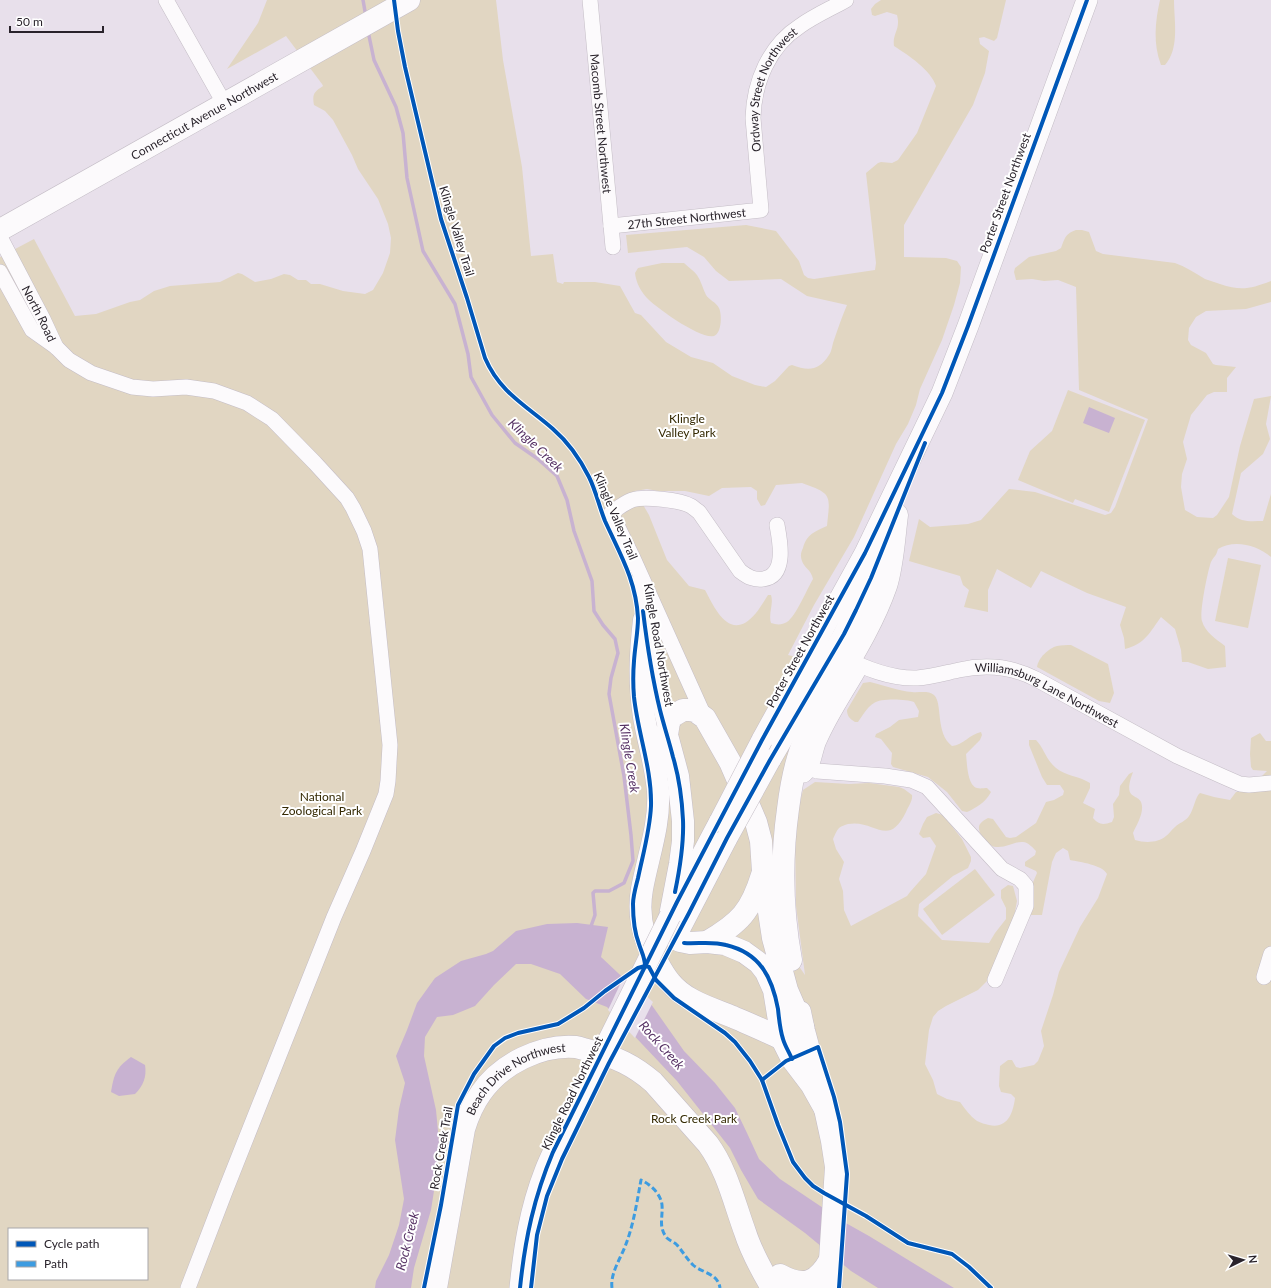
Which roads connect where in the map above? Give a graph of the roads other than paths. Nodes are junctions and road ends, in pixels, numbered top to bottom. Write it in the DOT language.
graph roads {
  1 [pos="166,0"];
  2 [pos="409,0"];
  3 [pos="590,0"];
  4 [pos="846,0"];
  5 [pos="1087,0"];
  6 [pos="224,103"];
  7 [pos="762,210"];
  8 [pos="611,226"];
  9 [pos="0,230"];
  10 [pos="0,237"];
  11 [pos="612,247"];
  12 [pos="0,272"];
  13 [pos="56,347"];
  14 [pos="942,393"];
  15 [pos="897,515"];
  16 [pos="777,525"];
  17 [pos="634,558"];
  18 [pos="644,620"];
  19 [pos="840,655"];
  20 [pos="705,718"];
  21 [pos="667,735"];
  22 [pos="810,768"];
  23 [pos="792,783"];
  24 [pos="1271,783"];
  25 [pos="723,830"];
  26 [pos="763,872"];
  27 [pos="678,907"];
  28 [pos="676,938"];
  29 [pos="706,942"];
  30 [pos="1271,954"];
  31 [pos="1264,977"];
  32 [pos="995,980"];
  33 [pos="803,1029"];
  34 [pos="782,1039"];
  35 [pos="583,1104"];
  36 [pos="825,1109"];
  37 [pos="830,1260"];
  38 [pos="780,1284"];
  39 [pos="188,1288"];
  40 [pos="436,1288"];
  41 [pos="520,1288"];
  42 [pos="531,1288"];
  43 [pos="822,1288"];
  44 [pos="832,1288"];
  1 -- 6 [label="street"];
  2 -- 6 [label="main road, Connecticut Avenue Northwest"];
  3 -- 8 [label="street, Macomb Street Northwest"];
  4 -- 7 [label="street, Ordway Street Northwest"];
  5 -- 14 [label="main road, Porter Street Northwest"];
  6 -- 9 [label="main road, Connecticut Avenue Northwest"];
  7 -- 8 [label="street, 27th Street Northwest"];
  8 -- 11 [label="street, Macomb Street Northwest"];
  10 -- 13 [label="street, North Road"];
  12 -- 13 [label="street, North Road"];
  13 -- 39 [label="street"];
  14 -- 15 [label="main road, Porter Street Northwest"];
  14 -- 19 [label="main road, Porter Street Northwest"];
  15 -- 19 [label="main road"];
  16 -- 17 [label="street, Klingle Road Northwest"];
  17 -- 18 [label="street, Klingle Road Northwest"];
  17 -- 20 [label="street, Klingle Road Northwest"];
  18 -- 21 [label="street, Klingle Road Northwest"];
  18 -- 34 [label="main road"];
  19 -- 22 [label="street, Porter Street Northwest"];
  19 -- 23 [label="main road"];
  19 -- 24 [label="street, Williamsburg Lane Northwest"];
  19 -- 25 [label="main road, Porter Street Northwest, bridge"];
  19 -- 25 [label="main road, Porter Street Northwest, bridge"];
  20 -- 21 [label="main road"];
  20 -- 26 [label="main road"];
  21 -- 27 [label="main road"];
  22 -- 23 [label="street"];
  22 -- 32 [label="street"];
  23 -- 33 [label="main road"];
  25 -- 27 [label="main road, Porter Street Northwest"];
  26 -- 29 [label="main road"];
  26 -- 33 [label="main road"];
  27 -- 28 [label="main road"];
  27 -- 35 [label="main road, Klingle Road Northwest, bridge"];
  28 -- 29 [label="main road"];
  28 -- 35 [label="main road, Klingle Road Northwest"];
  29 -- 34 [label="main road"];
  30 -- 31 [label="street"];
  33 -- 34 [label="main road"];
  33 -- 36 [label="main road"];
  34 -- 36 [label="main road"];
  35 -- 41 [label="main road, Klingle Road Northwest"];
  35 -- 42 [label="main road, Klingle Road Northwest"];
  36 -- 37 [label="main road"];
  37 -- 38 [label="main road"];
  37 -- 43 [label="main road"];
  37 -- 44 [label="main road"];
  38 -- 40 [label="main road, Beach Drive Northwest"];
}
